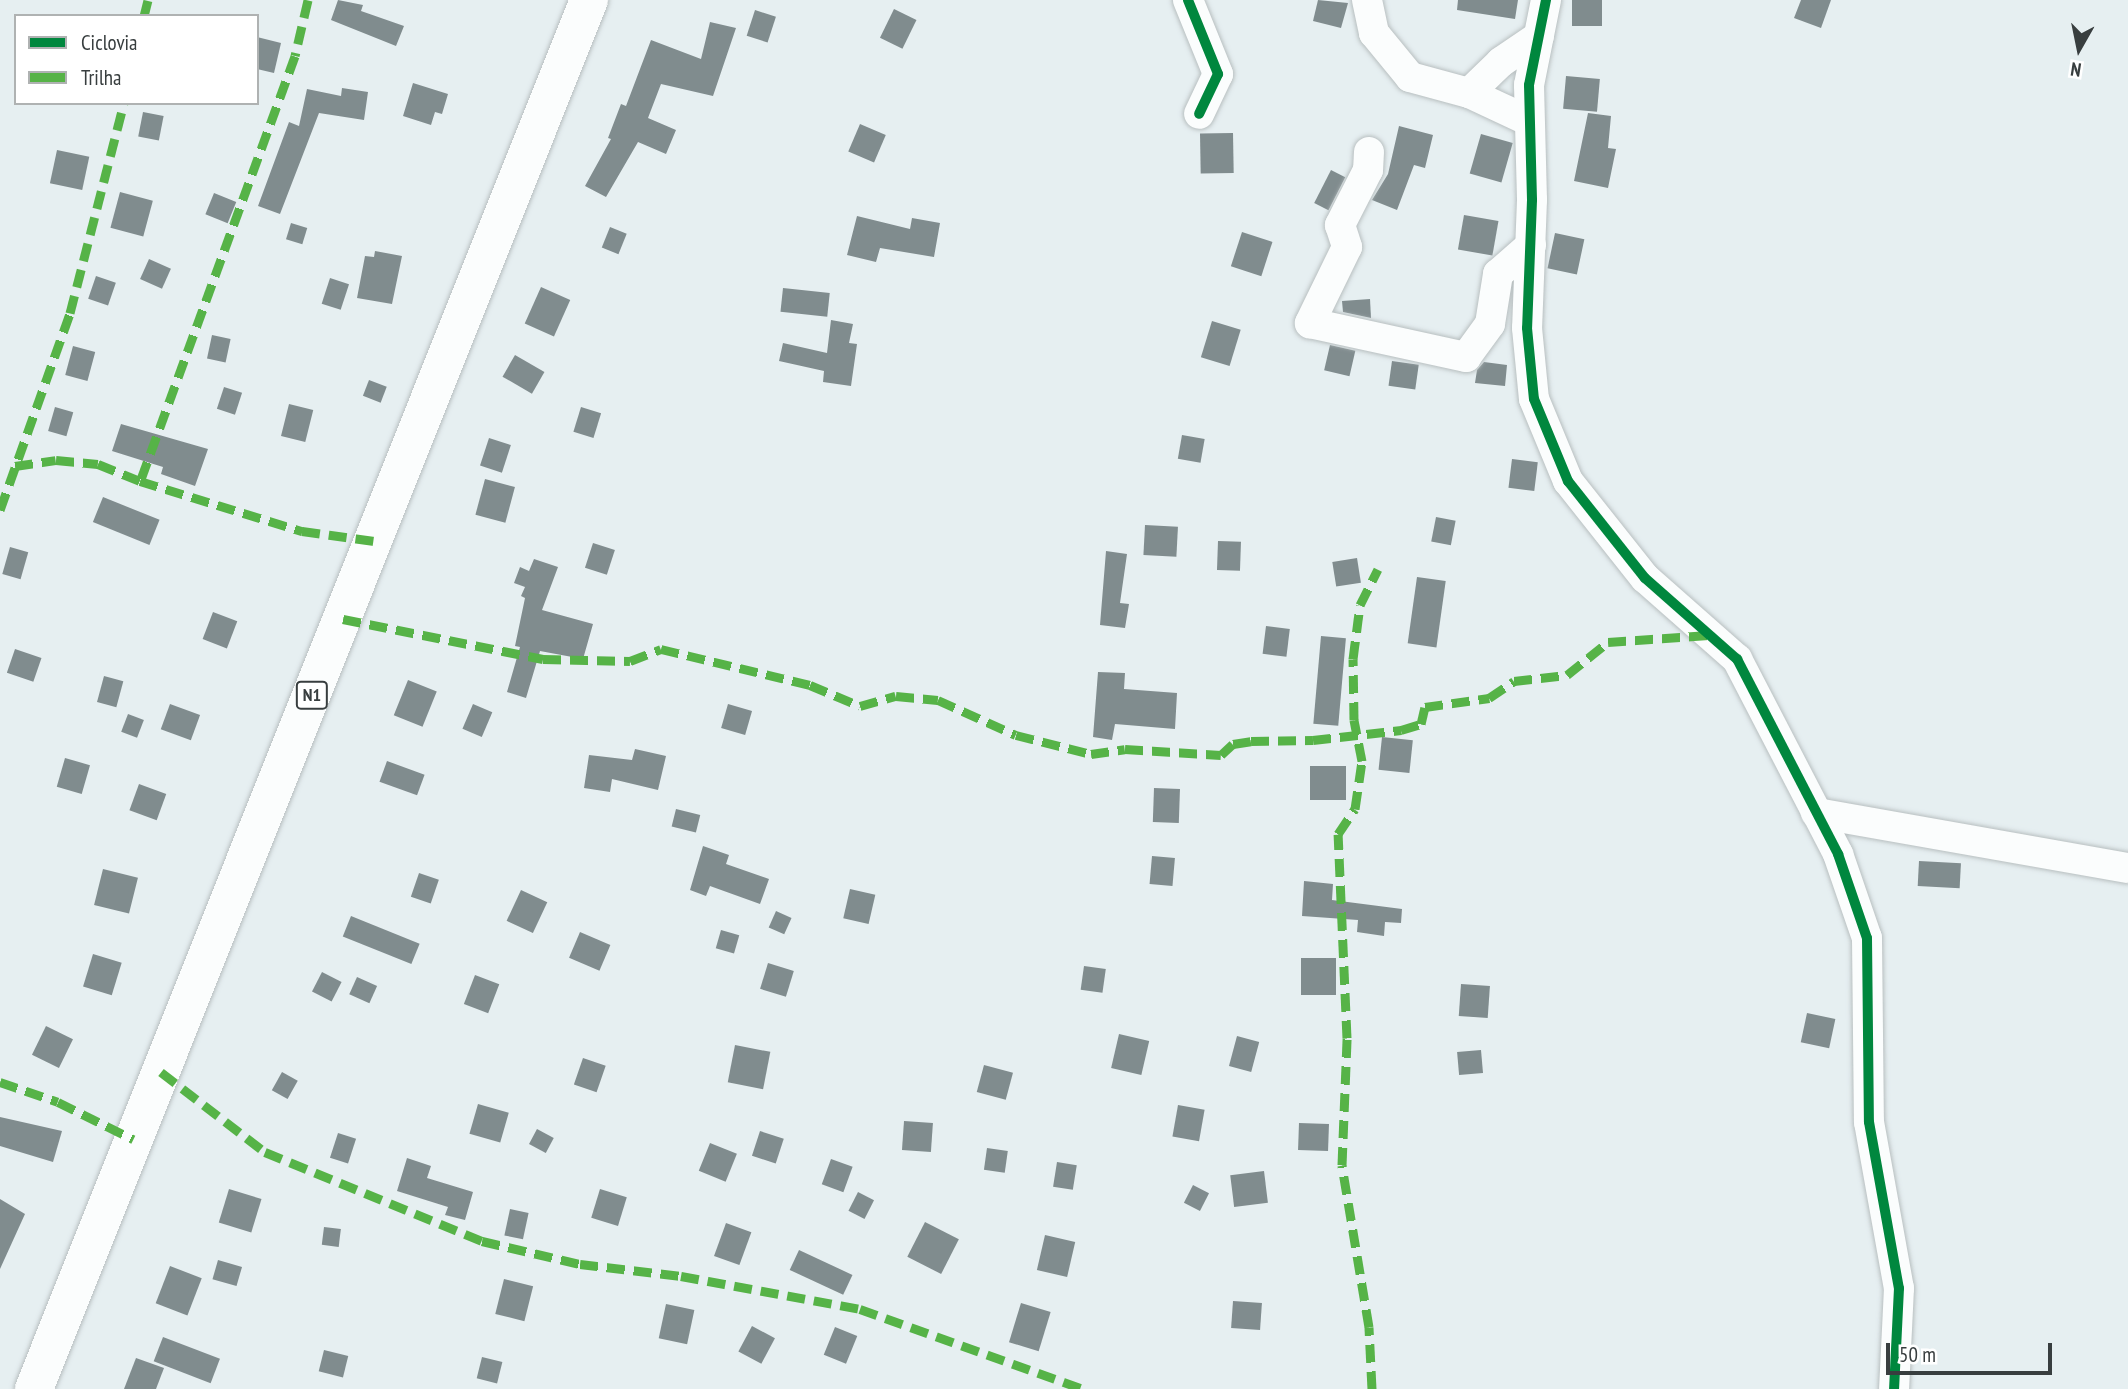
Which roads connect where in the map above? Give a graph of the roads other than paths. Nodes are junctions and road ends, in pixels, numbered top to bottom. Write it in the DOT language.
graph roads {
  1 [pos="589,0"];
  2 [pos="1188,0"];
  3 [pos="1367,0"];
  4 [pos="1546,0"];
  5 [pos="1539,36"];
  6 [pos="1469,93"];
  7 [pos="1199,114"];
  8 [pos="1529,121"];
  9 [pos="1368,152"];
  10 [pos="1531,245"];
  11 [pos="1816,813"];
  12 [pos="2128,868"];
  13 [pos="34,1389"];
  14 [pos="1894,1389"];
  1 -- 13 [label="highway, N1"];
  2 -- 7 [label="street"];
  3 -- 6 [label="street"];
  4 -- 5 [label="street"];
  5 -- 6 [label="street"];
  5 -- 8 [label="street"];
  6 -- 8 [label="street"];
  8 -- 10 [label="street"];
  9 -- 10 [label="street"];
  10 -- 11 [label="street"];
  11 -- 12 [label="street"];
  11 -- 14 [label="street"];
}
